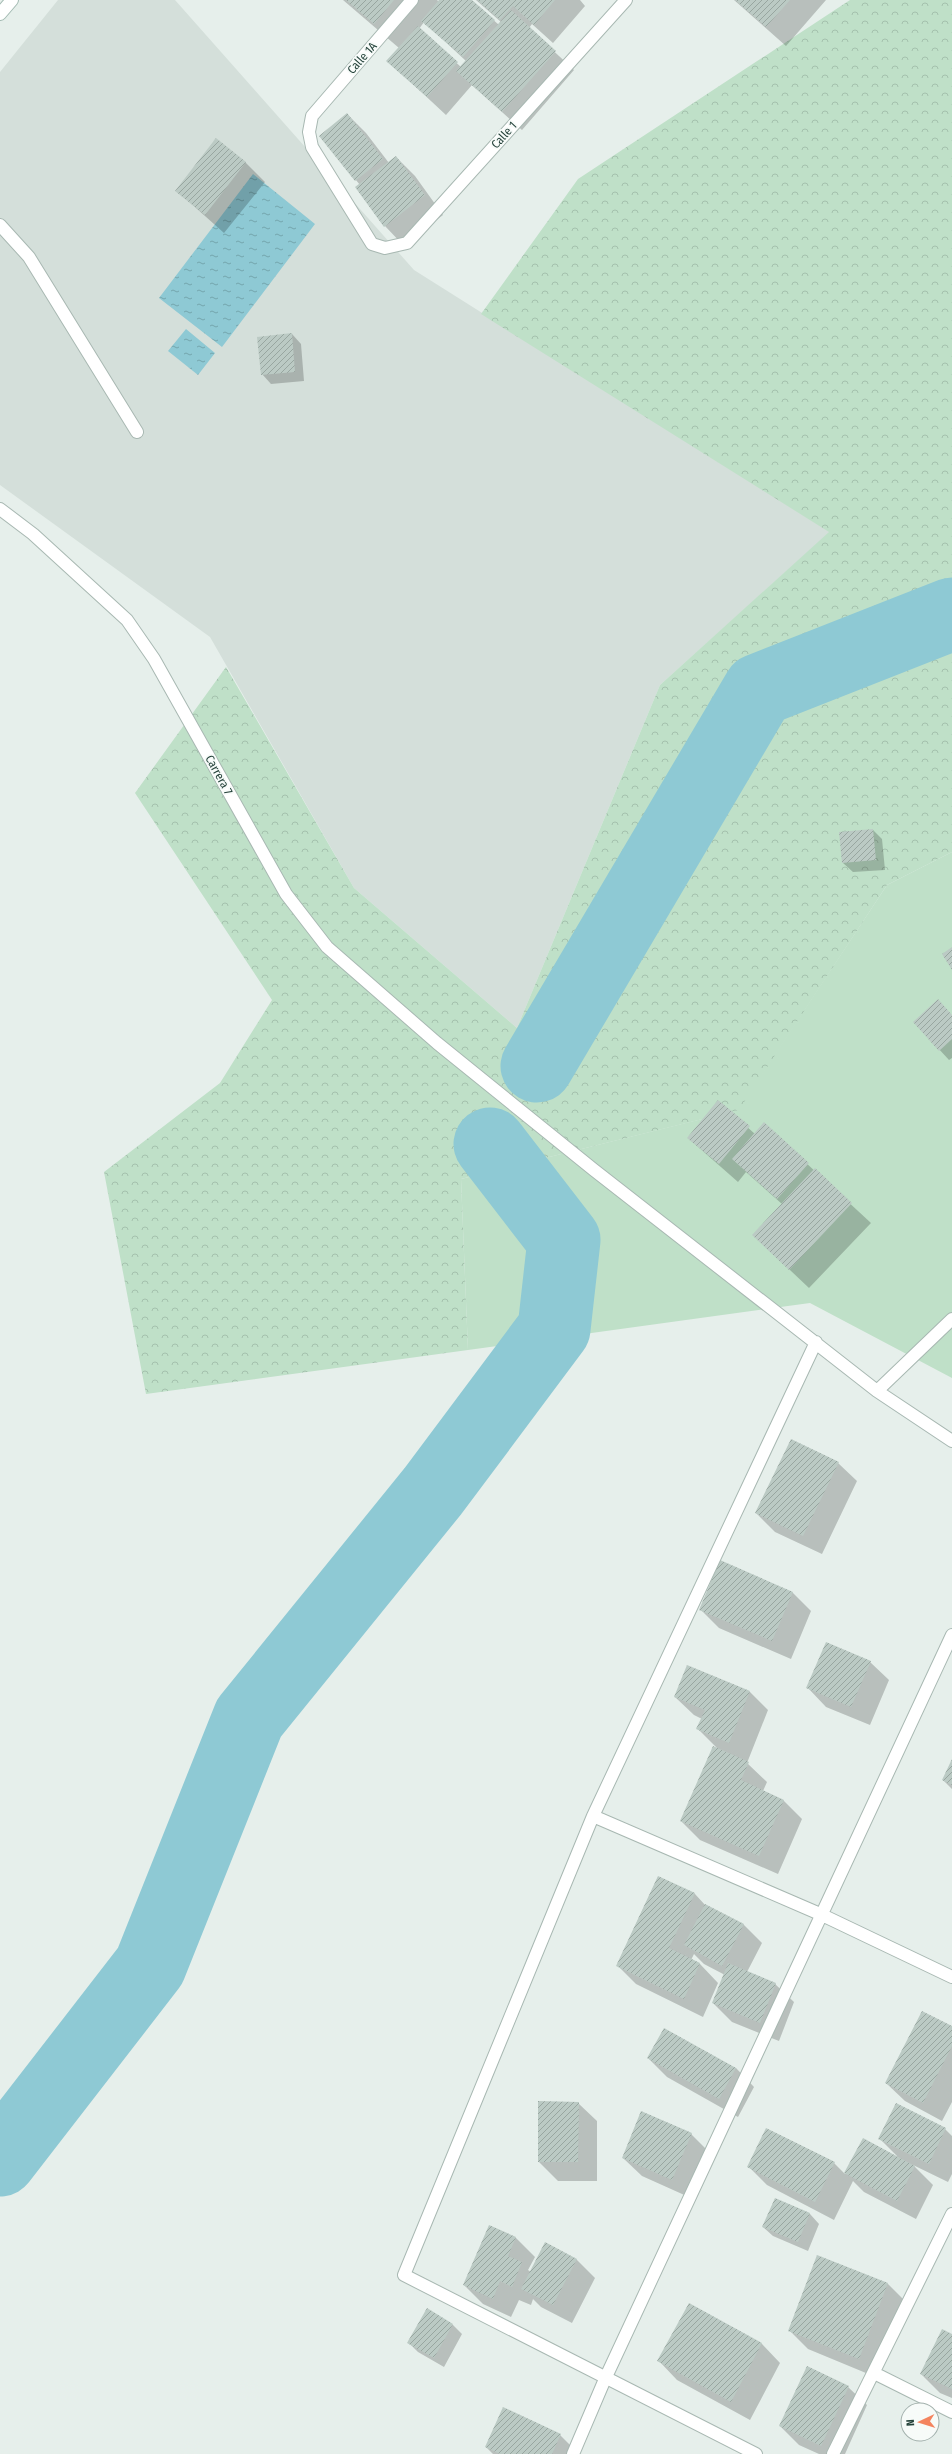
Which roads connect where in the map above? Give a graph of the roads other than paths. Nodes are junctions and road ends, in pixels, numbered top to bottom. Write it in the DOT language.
graph roads {
  1 [pos="12,0"];
  2 [pos="412,0"];
  3 [pos="626,0"];
  4 [pos="0,14"];
  5 [pos="0,225"];
  6 [pos="372,244"];
  7 [pos="137,432"];
  8 [pos="0,509"];
  9 [pos="952,1319"];
  10 [pos="816,1342"];
  11 [pos="877,1391"];
  12 [pos="952,1441"];
  13 [pos="952,1635"];
  14 [pos="593,1816"];
  15 [pos="820,1914"];
  16 [pos="952,1977"];
  17 [pos="952,2214"];
  18 [pos="874,2373"];
  19 [pos="605,2378"];
  20 [pos="952,2412"];
  21 [pos="573,2454"];
  22 [pos="756,2454"];
  23 [pos="833,2454"];
  1 -- 4 [label="street"];
  2 -- 6 [label="street, Calle 1A"];
  3 -- 6 [label="street, Calle 1"];
  5 -- 7 [label="street"];
  8 -- 10 [label="street, Carrera 7"];
  9 -- 11 [label="street"];
  10 -- 11 [label="street, Carrera 7"];
  10 -- 14 [label="street"];
  11 -- 12 [label="street, Carrera 7"];
  13 -- 15 [label="street"];
  14 -- 15 [label="street"];
  14 -- 19 [label="street"];
  15 -- 16 [label="street"];
  15 -- 19 [label="street"];
  17 -- 18 [label="street"];
  18 -- 20 [label="street"];
  18 -- 23 [label="street"];
  19 -- 21 [label="street"];
  19 -- 22 [label="street"];
}
